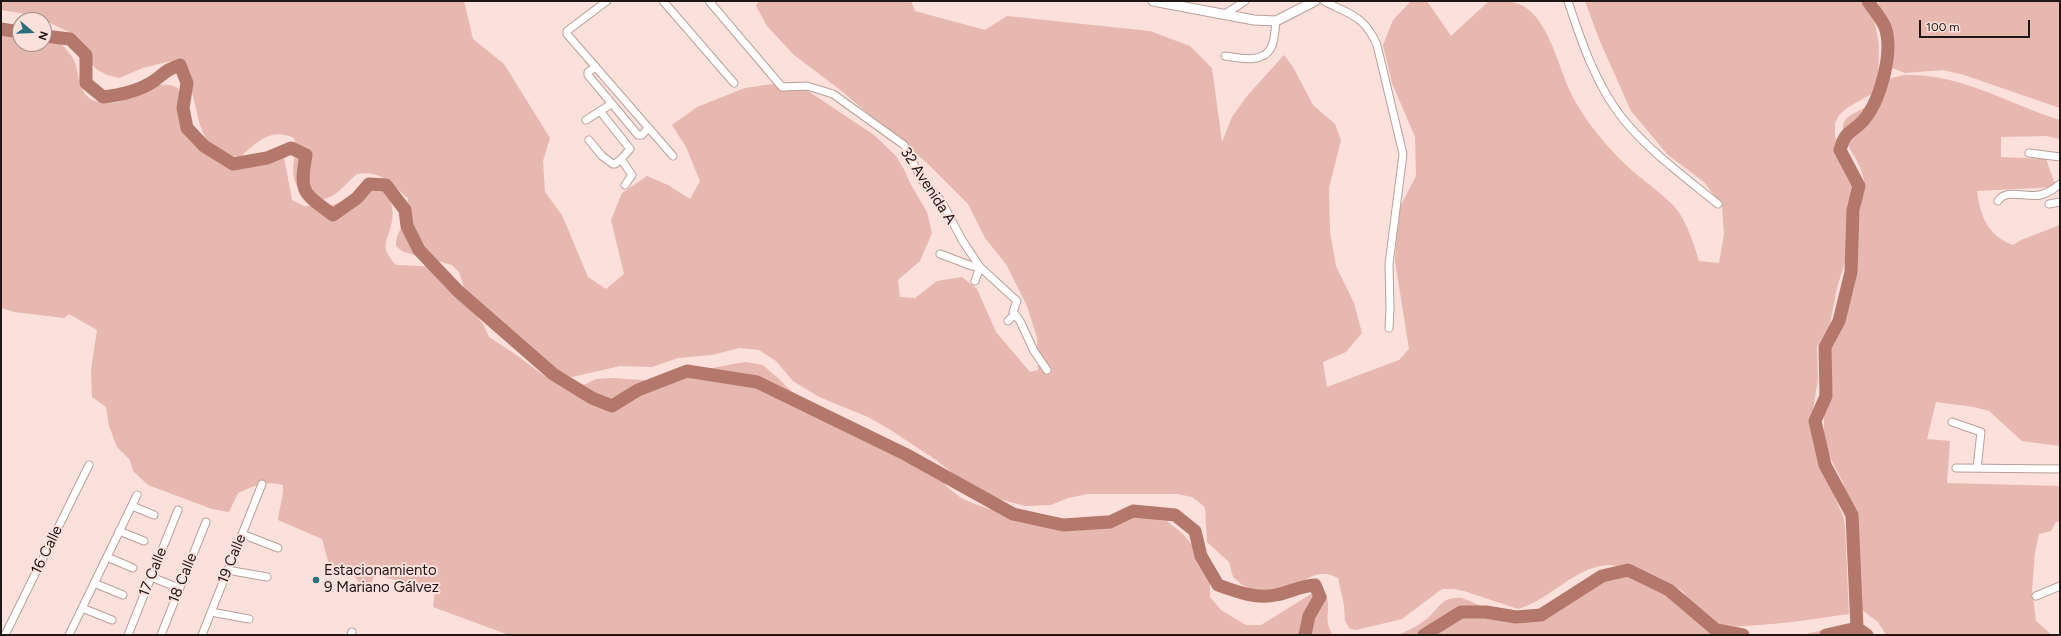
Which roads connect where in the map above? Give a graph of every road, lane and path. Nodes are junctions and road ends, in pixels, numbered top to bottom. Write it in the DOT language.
graph roads {
  1 [pos="607,1"];
  2 [pos="663,1"];
  3 [pos="709,1"];
  4 [pos="1153,1"];
  5 [pos="1245,1"];
  6 [pos="1315,1"];
  7 [pos="1324,1"];
  8 [pos="1568,1"];
  9 [pos="1225,14"];
  10 [pos="1276,21"];
  11 [pos="1225,56"];
  12 [pos="596,67"];
  13 [pos="734,83"];
  14 [pos="611,104"];
  15 [pos="600,111"];
  16 [pos="586,120"];
  17 [pos="648,128"];
  18 [pos="589,140"];
  19 [pos="2029,153"];
  20 [pos="673,156"];
  21 [pos="621,159"];
  22 [pos="2059,159"];
  23 [pos="2060,184"];
  24 [pos="625,185"];
  25 [pos="1998,201"];
  26 [pos="2060,202"];
  27 [pos="1718,204"];
  28 [pos="2049,204"];
  29 [pos="940,254"];
  30 [pos="980,267"];
  31 [pos="975,281"];
  32 [pos="1015,314"];
  33 [pos="1008,321"];
  34 [pos="1389,328"];
  35 [pos="1047,370"];
  36 [pos="1952,422"];
  37 [pos="89,465"];
  38 [pos="1956,468"];
  39 [pos="1977,468"];
  40 [pos="2060,469"];
  41 [pos="262,484"];
  42 [pos="137,495"];
  43 [pos="132,506"];
  44 [pos="178,510"];
  45 [pos="154,515"];
  46 [pos="206,522"];
  47 [pos="120,531"];
  48 [pos="242,534"];
  49 [pos="144,541"];
  50 [pos="278,548"];
  51 [pos="107,557"];
  52 [pos="133,568"];
  53 [pos="227,570"];
  54 [pos="151,577"];
  55 [pos="266,577"];
  56 [pos="94,583"];
  57 [pos="2060,586"];
  58 [pos="179,588"];
  59 [pos="122,595"];
  60 [pos="2036,596"];
  61 [pos="82,608"];
  62 [pos="211,612"];
  63 [pos="249,619"];
  64 [pos="112,620"];
  65 [pos="4,635"];
  66 [pos="70,635"];
  67 [pos="128,635"];
  68 [pos="160,635"];
  69 [pos="202,635"];
  1 -- 12 [label="street"];
  2 -- 13 [label="street"];
  3 -- 30 [label="street, 32 Avenida A"];
  4 -- 9 [label="street"];
  5 -- 9 [label="street"];
  6 -- 10 [label="street"];
  7 -- 34 [label="street"];
  8 -- 27 [label="street"];
  9 -- 10 [label="street"];
  10 -- 11 [label="street"];
  12 -- 14 [label="street"];
  12 -- 17 [label="street"];
  14 -- 15 [label="street"];
  14 -- 17 [label="street"];
  15 -- 16 [label="street"];
  15 -- 21 [label="street"];
  17 -- 20 [label="street"];
  18 -- 21 [label="street"];
  19 -- 22 [label="street"];
  21 -- 24 [label="street"];
  23 -- 25 [label="street"];
  26 -- 28 [label="street"];
  29 -- 30 [label="street"];
  30 -- 31 [label="street"];
  30 -- 32 [label="street, 32 Avenida A"];
  32 -- 33 [label="street"];
  32 -- 35 [label="street, 32 Avenida A"];
  36 -- 39 [label="street"];
  37 -- 65 [label="street, 16 Calle"];
  38 -- 39 [label="street"];
  39 -- 40 [label="street"];
  41 -- 48 [label="street, 19 Calle"];
  42 -- 43 [label="street"];
  43 -- 45 [label="street"];
  43 -- 47 [label="street"];
  44 -- 54 [label="street, 17 Calle"];
  46 -- 58 [label="street, 18 Calle"];
  47 -- 49 [label="street"];
  47 -- 51 [label="street"];
  48 -- 50 [label="street"];
  48 -- 53 [label="street, 19 Calle"];
  51 -- 52 [label="street"];
  51 -- 56 [label="street"];
  53 -- 55 [label="street"];
  53 -- 62 [label="street, 19 Calle"];
  54 -- 58 [label="street"];
  54 -- 67 [label="street, 17 Calle"];
  56 -- 59 [label="street"];
  56 -- 61 [label="street"];
  57 -- 60 [label="street"];
  58 -- 68 [label="street, 18 Calle"];
  61 -- 64 [label="street"];
  61 -- 66 [label="street"];
  62 -- 63 [label="street"];
  62 -- 69 [label="street, 19 Calle"];
}
